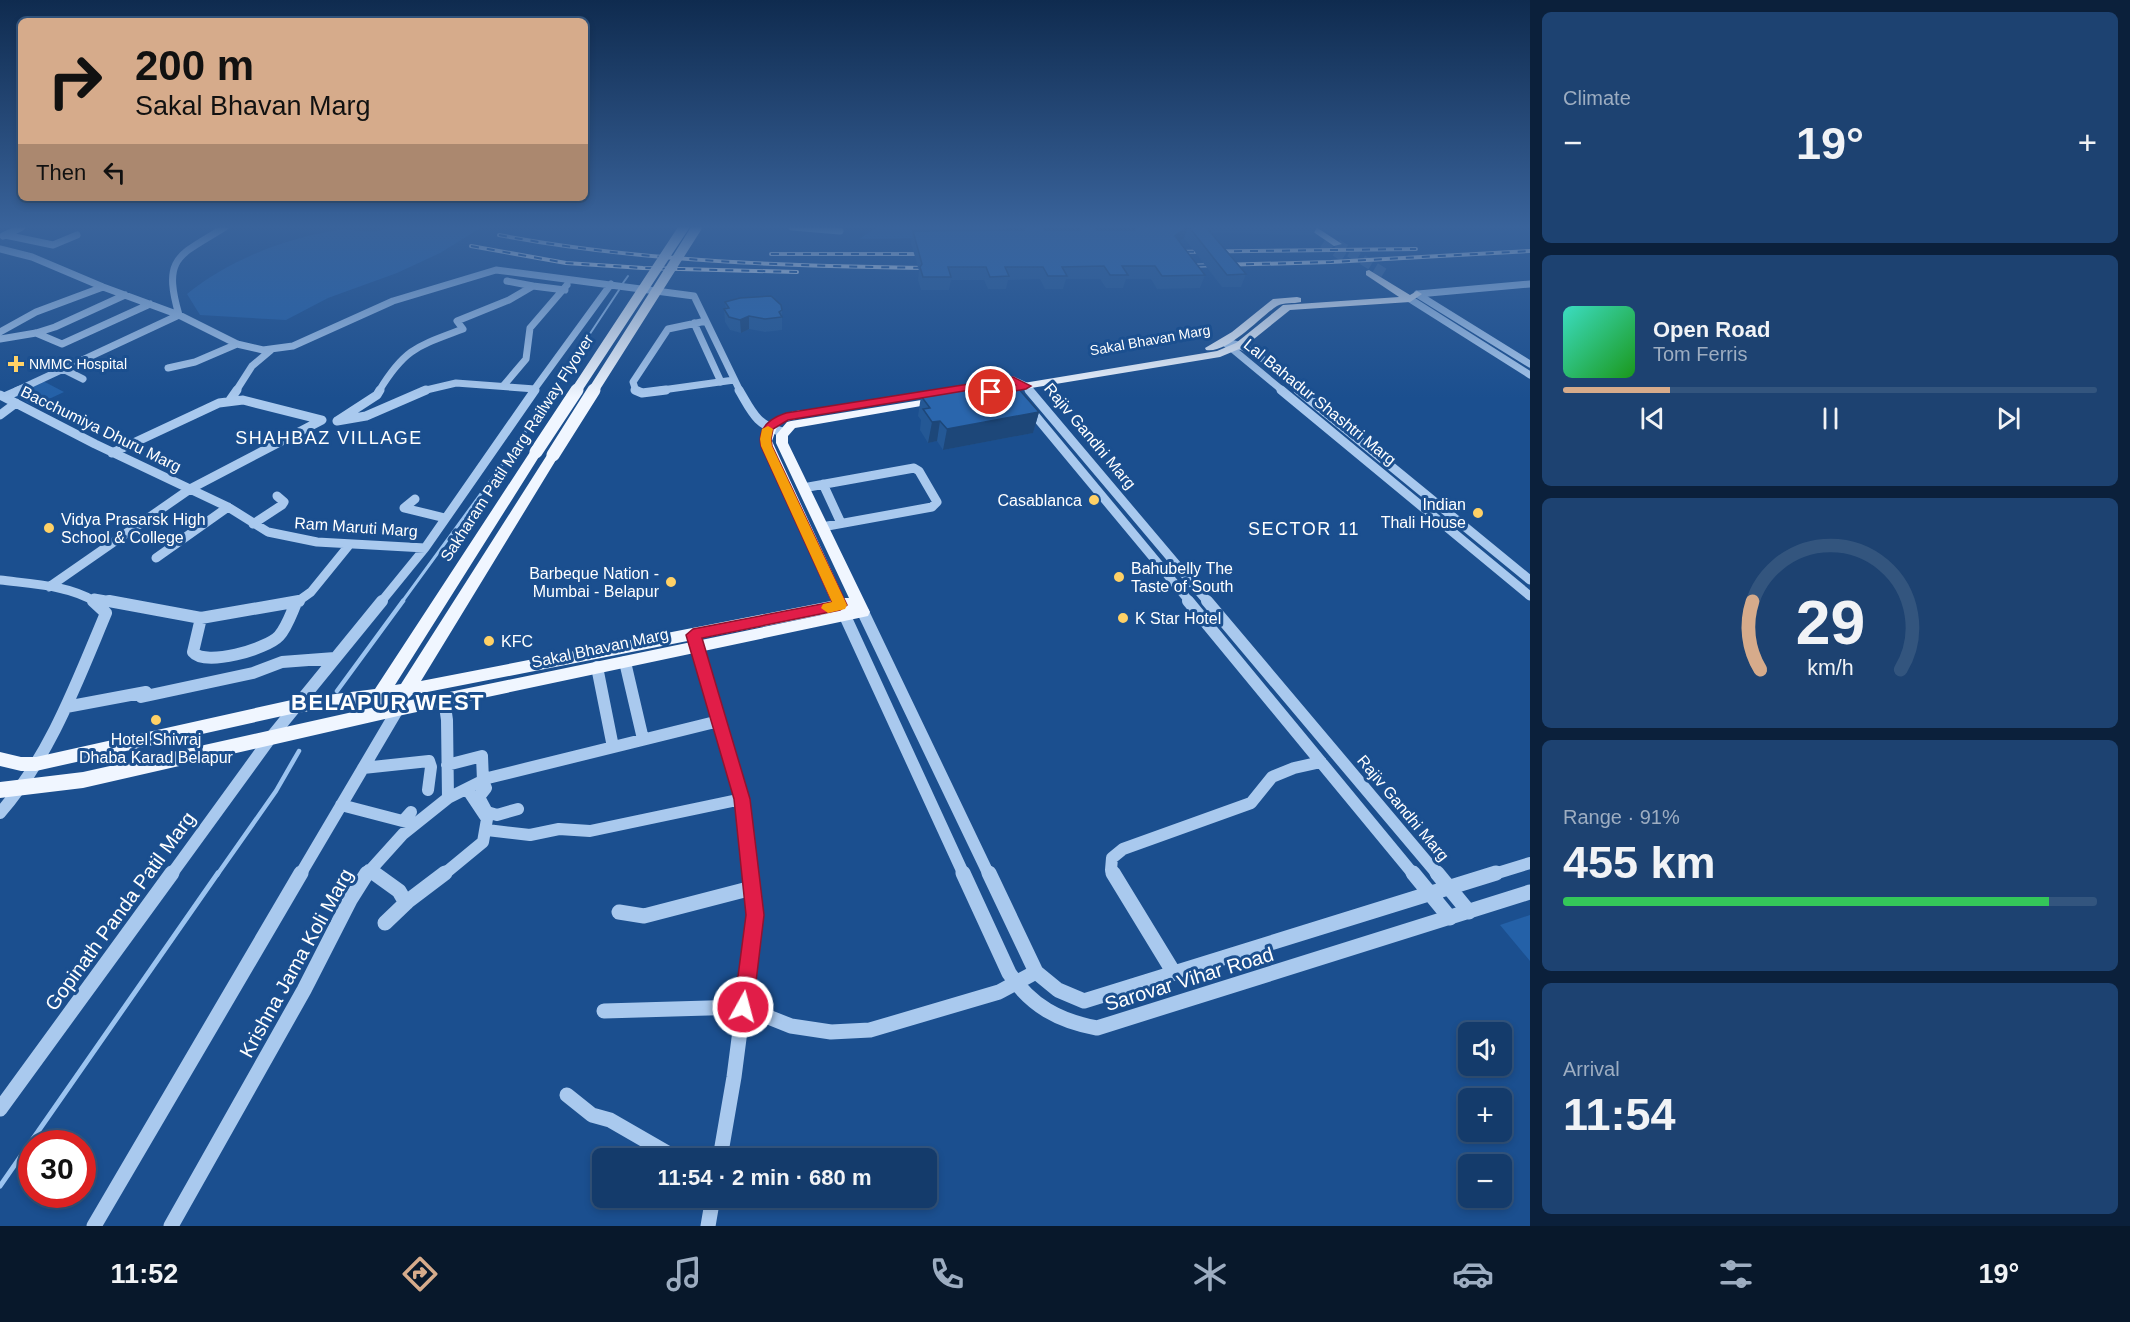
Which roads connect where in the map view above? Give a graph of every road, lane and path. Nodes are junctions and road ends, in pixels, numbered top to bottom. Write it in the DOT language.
graph roads {
  1 [pos="96,284"];
  2 [pos="173,284"];
  3 [pos="446,284"];
  4 [pos="523,284"];
  5 [pos="568,284"];
  6 [pos="611,284"];
  7 [pos="612,284"];
  8 [pos="646,284"];
  9 [pos="661,284"];
  10 [pos="1390,284"];
  11 [pos="1397,284"];
  12 [pos="1528,284"];
  13 [pos="532,286"];
  14 [pos="103,287"];
  15 [pos="565,290"];
  16 [pos="125,295"];
  17 [pos="1410,295"];
  18 [pos="150,304"];
  19 [pos="178,315"];
  20 [pos="706,321"];
  21 [pos="694,323"];
  22 [pos="0,332"];
  23 [pos="36,333"];
  24 [pos="0,339"];
  25 [pos="237,344"];
  26 [pos="1232,346"];
  27 [pos="271,350"];
  28 [pos="1530,364"];
  29 [pos="168,368"];
  30 [pos="63,369"];
  31 [pos="1530,375"];
  32 [pos="83,379"];
  33 [pos="734,380"];
  34 [pos="722,382"];
  35 [pos="1013,384"];
  36 [pos="504,385"];
  37 [pos="1026,386"];
  38 [pos="535,389"];
  39 [pos="2,396"];
  40 [pos="231,400"];
  41 [pos="16,403"];
  42 [pos="0,415"];
  43 [pos="322,420"];
  44 [pos="337,421"];
  45 [pos="768,428"];
  46 [pos="783,432"];
  47 [pos="112,453"];
  48 [pos="1103,478"];
  49 [pos="1089,480"];
  50 [pos="823,484"];
  51 [pos="803,488"];
  52 [pos="190,489"];
  53 [pos="277,496"];
  54 [pos="415,499"];
  55 [pos="228,507"];
  56 [pos="445,518"];
  57 [pos="255,519"];
  58 [pos="841,523"];
  59 [pos="822,526"];
  60 [pos="350,544"];
  61 [pos="425,548"];
  62 [pos="156,558"];
  63 [pos="0,579"];
  64 [pos="1530,580"];
  65 [pos="49,587"];
  66 [pos="1530,596"];
  67 [pos="91,597"];
  68 [pos="296,603"];
  69 [pos="860,607"];
  70 [pos="843,611"];
  71 [pos="201,618"];
  72 [pos="695,641"];
  73 [pos="335,658"];
  74 [pos="625,662"];
  75 [pos="599,667"];
  76 [pos="230,675"];
  77 [pos="406,689"];
  78 [pos="378,695"];
  79 [pos="141,697"];
  80 [pos="444,699"];
  81 [pos="296,706"];
  82 [pos="66,707"];
  83 [pos="398,709"];
  84 [pos="372,714"];
  85 [pos="719,721"];
  86 [pos="272,736"];
  87 [pos="644,740"];
  88 [pos="615,746"];
  89 [pos="0,759"];
  90 [pos="1321,762"];
  91 [pos="36,764"];
  92 [pos="363,768"];
  93 [pos="447,771"];
  94 [pos="483,781"];
  95 [pos="21,789"];
  96 [pos="467,789"];
  97 [pos="0,790"];
  98 [pos="448,798"];
  99 [pos="742,799"];
  100 [pos="342,805"];
  101 [pos="518,809"];
  102 [pos="0,813"];
  103 [pos="411,819"];
  104 [pos="487,830"];
  105 [pos="1530,864"];
  106 [pos="369,870"];
  107 [pos="752,888"];
  108 [pos="1449,888"];
  109 [pos="1530,892"];
  110 [pos="1430,894"];
  111 [pos="406,903"];
  112 [pos="619,912"];
  113 [pos="1469,912"];
  114 [pos="1450,918"];
  115 [pos="385,923"];
  116 [pos="1036,972"];
  117 [pos="1174,973"];
  118 [pos="1015,983"];
  119 [pos="743,1007"];
  120 [pos="604,1011"];
  121 [pos="567,1095"];
  122 [pos="0,1109"];
  123 [pos="659,1148"];
  124 [pos="722,1148"];
  125 [pos="711,1208"];
  126 [pos="94,1226"];
  127 [pos="171,1226"];
  128 [pos="708,1226"];
  1 -- 14 [label="street"];
  2 -- 19 [label="street"];
  3 -- 27 [label="street"];
  4 -- 13 [label="street"];
  5 -- 15 [label="street"];
  6 -- 38 [label="street, Gopinath Panda Patil Marg"];
  7 -- 20 [label="street"];
  8 -- 78 [label="main road, Sakharam Patil Marg Railway Flyover, bridge"];
  9 -- 77 [label="main road, Sakharam Patil Marg Railway Flyover, bridge"];
  10 -- 17 [label="main road"];
  11 -- 17 [label="main road"];
  12 -- 17 [label="street"];
  13 -- 15 [label="street"];
  13 -- 44 [label="street"];
  14 -- 16 [label="street"];
  14 -- 22 [label="street"];
  15 -- 36 [label="street"];
  16 -- 18 [label="street"];
  16 -- 23 [label="street"];
  17 -- 26 [label="main road, Sakal Bhavan Marg"];
  17 -- 28 [label="street"];
  17 -- 31 [label="street"];
  18 -- 19 [label="street"];
  18 -- 23 [label="street"];
  19 -- 25 [label="street"];
  19 -- 30 [label="street"];
  20 -- 21 [label="street"];
  20 -- 33 [label="street"];
  21 -- 34 [label="street"];
  21 -- 34 [label="street"];
  23 -- 24 [label="street"];
  25 -- 27 [label="street"];
  25 -- 29 [label="street"];
  26 -- 35 [label="main road, Sakal Bhavan Marg"];
  26 -- 37 [label="main road, Sakal Bhavan Marg"];
  26 -- 64 [label="street, Lal Bahadur Shashtri Marg"];
  26 -- 66 [label="street, Lal Bahadur Shashtri Marg"];
  27 -- 40 [label="street"];
  30 -- 32 [label="street"];
  30 -- 39 [label="street"];
  33 -- 34 [label="street"];
  33 -- 45 [label="street"];
  35 -- 37 [label="main road, Sakal Bhavan Marg"];
  35 -- 45 [label="main road, Sakal Bhavan Marg"];
  35 -- 46 [label="main road, Sakal Bhavan Marg"];
  35 -- 49 [label="street, Rajiv Gandhi Marg"];
  36 -- 38 [label="street"];
  36 -- 44 [label="street"];
  37 -- 48 [label="street, Rajiv Gandhi Marg"];
  38 -- 56 [label="street, Gopinath Panda Patil Marg"];
  39 -- 41 [label="street, Bacchumiya Dhuru Marg"];
  40 -- 43 [label="street"];
  40 -- 47 [label="street"];
  41 -- 42 [label="street"];
  41 -- 47 [label="street, Bacchumiya Dhuru Marg"];
  43 -- 44 [label="street"];
  43 -- 52 [label="street"];
  45 -- 46 [label="street"];
  45 -- 70 [label="main road"];
  46 -- 51 [label="main road"];
  47 -- 52 [label="street, Bacchumiya Dhuru Marg"];
  48 -- 49 [label="street"];
  48 -- 108 [label="street, Rajiv Gandhi Marg"];
  49 -- 90 [label="street, Rajiv Gandhi Marg"];
  50 -- 51 [label="street"];
  50 -- 58 [label="street"];
  50 -- 58 [label="street"];
  51 -- 59 [label="main road"];
  52 -- 55 [label="street, Ram Maruti Marg"];
  52 -- 65 [label="street"];
  53 -- 57 [label="street"];
  54 -- 56 [label="street"];
  55 -- 57 [label="street, Ram Maruti Marg"];
  55 -- 62 [label="street"];
  56 -- 61 [label="street, Gopinath Panda Patil Marg"];
  57 -- 60 [label="street, Ram Maruti Marg"];
  58 -- 59 [label="street"];
  59 -- 69 [label="main road"];
  60 -- 61 [label="street, Ram Maruti Marg"];
  60 -- 68 [label="street"];
  61 -- 73 [label="street, Gopinath Panda Patil Marg"];
  63 -- 65 [label="street"];
  65 -- 67 [label="street"];
  67 -- 71 [label="street"];
  67 -- 82 [label="street"];
  68 -- 71 [label="street"];
  68 -- 71 [label="street"];
  69 -- 70 [label="main road, Sakal Bhavan Marg"];
  69 -- 116 [label="street, Sarovar Vihar Road"];
  70 -- 72 [label="main road, Sakal Bhavan Marg"];
  70 -- 118 [label="street, Sarovar Vihar Road"];
  72 -- 74 [label="main road, Sakal Bhavan Marg"];
  72 -- 77 [label="main road, Sakal Bhavan Marg"];
  72 -- 85 [label="street"];
  73 -- 79 [label="street"];
  73 -- 81 [label="street, Gopinath Panda Patil Marg"];
  74 -- 75 [label="main road, Sakal Bhavan Marg"];
  74 -- 87 [label="street"];
  75 -- 80 [label="main road, Sakal Bhavan Marg"];
  75 -- 88 [label="street"];
  76 -- 82 [label="street"];
  77 -- 78 [label="main road, Sakal Bhavan Marg"];
  77 -- 83 [label="main road, Sakharam Patil Marg Railway Flyover"];
  78 -- 81 [label="main road, Sakal Bhavan Marg"];
  78 -- 84 [label="main road, Sakharam Patil Marg Railway Flyover"];
  80 -- 83 [label="main road, Sakal Bhavan Marg"];
  80 -- 93 [label="street"];
  81 -- 86 [label="street, Gopinath Panda Patil Marg"];
  81 -- 91 [label="main road, Sakal Bhavan Marg"];
  82 -- 91 [label="street"];
  83 -- 84 [label="main road, Sakal Bhavan Marg"];
  83 -- 92 [label="street"];
  84 -- 86 [label="main road, Sakal Bhavan Marg"];
  85 -- 87 [label="street, Krishna Jama Koli Marg"];
  85 -- 99 [label="street"];
  86 -- 95 [label="main road, Sakal Bhavan Marg"];
  86 -- 122 [label="street, Gopinath Panda Patil Marg"];
  87 -- 88 [label="street, Krishna Jama Koli Marg"];
  88 -- 94 [label="street, Krishna Jama Koli Marg"];
  89 -- 91 [label="main road"];
  90 -- 110 [label="street, Rajiv Gandhi Marg"];
  90 -- 117 [label="street"];
  91 -- 95 [label="street"];
  92 -- 93 [label="street"];
  92 -- 100 [label="street"];
  93 -- 94 [label="street"];
  93 -- 98 [label="street"];
  94 -- 96 [label="street, Krishna Jama Koli Marg"];
  94 -- 101 [label="street"];
  95 -- 97 [label="main road, Sakal Bhavan Marg"];
  95 -- 102 [label="street"];
  96 -- 98 [label="street, Krishna Jama Koli Marg"];
  96 -- 104 [label="street"];
  98 -- 103 [label="street, Krishna Jama Koli Marg"];
  99 -- 104 [label="street"];
  99 -- 107 [label="street"];
  100 -- 103 [label="street"];
  100 -- 126 [label="street"];
  103 -- 106 [label="street, Krishna Jama Koli Marg"];
  104 -- 111 [label="street"];
  105 -- 108 [label="street, Sarovar Vihar Road"];
  106 -- 111 [label="street"];
  106 -- 127 [label="street, Krishna Jama Koli Marg"];
  107 -- 112 [label="street"];
  107 -- 119 [label="street"];
  108 -- 110 [label="street, Sarovar Vihar Road"];
  108 -- 113 [label="street, Rajiv Gandhi Marg"];
  109 -- 113 [label="street, Sarovar Vihar Road"];
  110 -- 114 [label="street, Rajiv Gandhi Marg"];
  110 -- 117 [label="street, Sarovar Vihar Road"];
  111 -- 115 [label="street"];
  113 -- 114 [label="street, Sarovar Vihar Road"];
  114 -- 118 [label="street, Sarovar Vihar Road"];
  116 -- 117 [label="street, Sarovar Vihar Road"];
  116 -- 118 [label="street"];
  118 -- 119 [label="street"];
  119 -- 120 [label="street"];
  119 -- 124 [label="street"];
  121 -- 123 [label="street"];
  125 -- 128 [label="street"];
}
